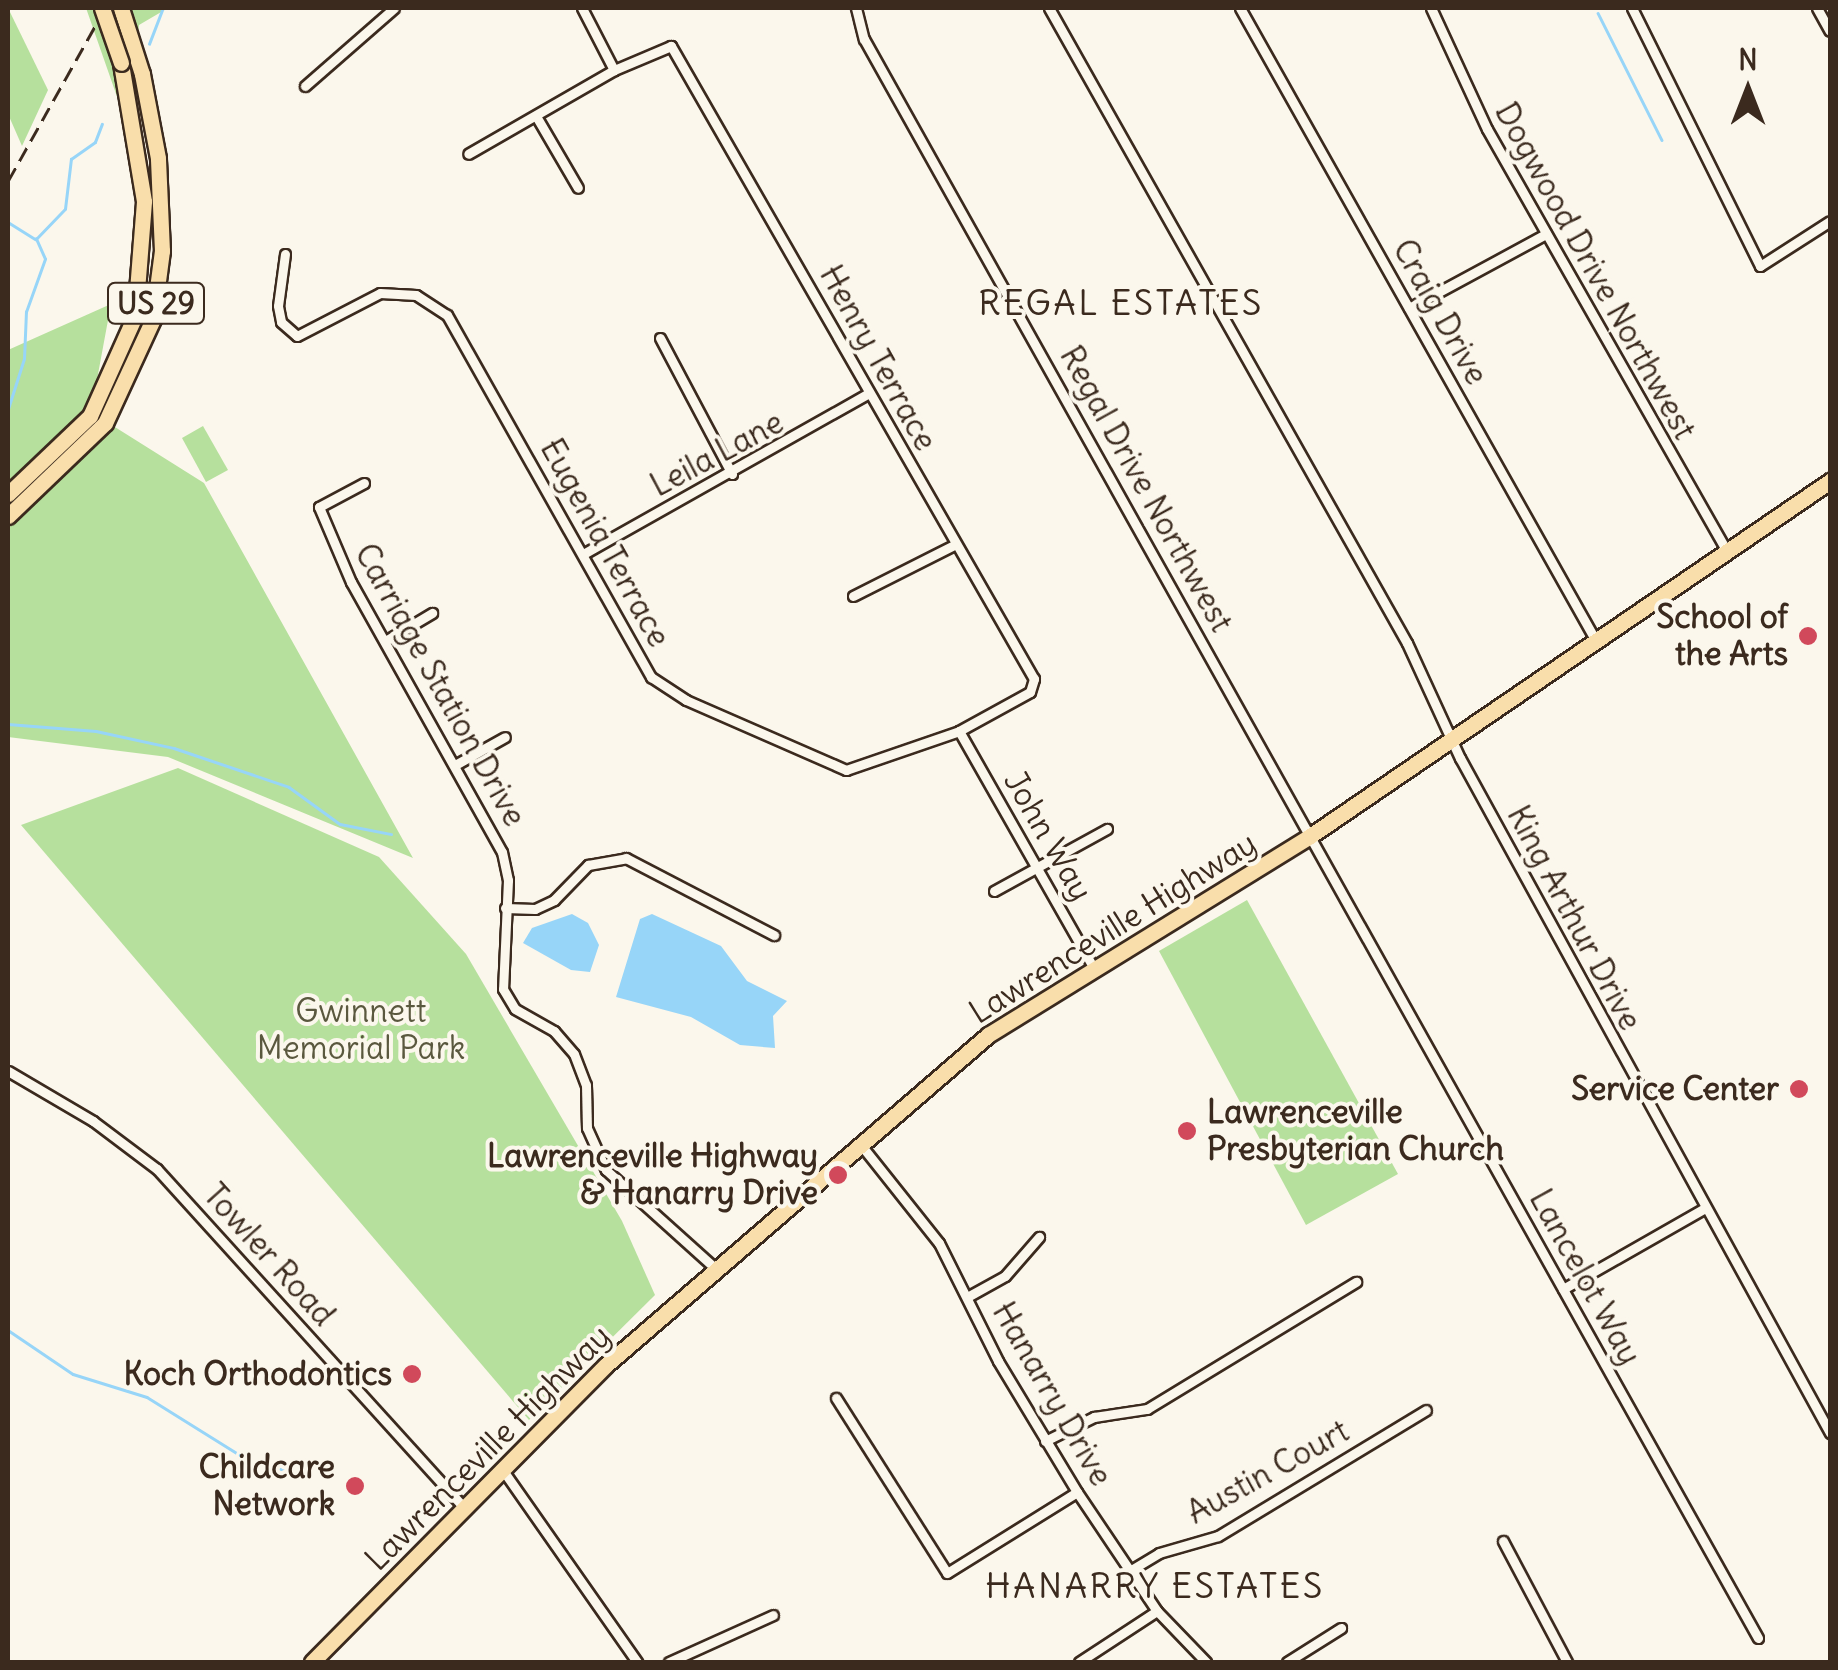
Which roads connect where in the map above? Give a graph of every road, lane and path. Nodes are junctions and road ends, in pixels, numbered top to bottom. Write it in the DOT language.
graph roads {
  1 [pos="102,8"];
  2 [pos="121,8"];
  3 [pos="394,8"];
  4 [pos="582,8"];
  5 [pos="856,8"];
  6 [pos="1048,8"];
  7 [pos="1240,8"];
  8 [pos="1431,8"];
  9 [pos="1632,8"];
  10 [pos="1817,8"];
  11 [pos="1830,31"];
  12 [pos="614,70"];
  13 [pos="306,86"];
  14 [pos="536,116"];
  15 [pos="468,154"];
  16 [pos="578,188"];
  17 [pos="1830,221"];
  18 [pos="1546,234"];
  19 [pos="285,254"];
  20 [pos="1409,308"];
  21 [pos="660,338"];
  22 [pos="870,393"];
  23 [pos="732,474"];
  24 [pos="1830,481"];
  25 [pos="364,483"];
  26 [pos="8,494"];
  27 [pos="8,516"];
  28 [pos="952,546"];
  29 [pos="1727,552"];
  30 [pos="585,554"];
  31 [pos="852,596"];
  32 [pos="432,614"];
  33 [pos="385,641"];
  34 [pos="1596,641"];
  35 [pos="1020,658"];
  36 [pos="960,732"];
  37 [pos="505,737"];
  38 [pos="1452,741"];
  39 [pos="456,765"];
  40 [pos="1107,829"];
  41 [pos="1310,836"];
  42 [pos="1037,866"];
  43 [pos="994,891"];
  44 [pos="505,908"];
  45 [pos="774,934"];
  46 [pos="1092,965"];
  47 [pos="8,1071"];
  48 [pos="861,1145"];
  49 [pos="1703,1210"];
  50 [pos="1039,1238"];
  51 [pos="717,1270"];
  52 [pos="1356,1282"];
  53 [pos="1563,1289"];
  54 [pos="969,1296"];
  55 [pos="836,1398"];
  56 [pos="1426,1410"];
  57 [pos="1830,1433"];
  58 [pos="1045,1441"];
  59 [pos="502,1468"];
  60 [pos="1077,1492"];
  61 [pos="464,1508"];
  62 [pos="1503,1541"];
  63 [pos="1131,1570"];
  64 [pos="1157,1611"];
  65 [pos="773,1615"];
  66 [pos="1341,1628"];
  67 [pos="1758,1638"];
  68 [pos="312,1662"];
  69 [pos="636,1662"];
  70 [pos="669,1662"];
  71 [pos="1079,1662"];
  72 [pos="1206,1662"];
  73 [pos="1287,1662"];
  74 [pos="1567,1662"];
  1 -- 26 [label="main road, US 29, bridge"];
  2 -- 27 [label="main road, US 29"];
  3 -- 13 [label="street"];
  4 -- 12 [label="street"];
  5 -- 41 [label="street, Regal Drive Northwest"];
  6 -- 38 [label="street"];
  7 -- 20 [label="street, Craig Drive"];
  8 -- 18 [label="street, Dogwood Drive Northwest"];
  9 -- 17 [label="street"];
  10 -- 11 [label="street"];
  12 -- 14 [label="street"];
  12 -- 22 [label="street, Henry Terrace"];
  14 -- 15 [label="street"];
  14 -- 16 [label="street"];
  18 -- 20 [label="street"];
  18 -- 29 [label="street, Dogwood Drive Northwest"];
  19 -- 30 [label="street, Eugenia Terrace"];
  20 -- 34 [label="street, Craig Drive"];
  21 -- 23 [label="street"];
  22 -- 23 [label="street, Leila Lane"];
  22 -- 28 [label="street, Henry Terrace"];
  23 -- 30 [label="street, Leila Lane"];
  24 -- 29 [label="main road, Lawrenceville Highway"];
  25 -- 33 [label="street, Carriage Station Drive"];
  28 -- 31 [label="street"];
  28 -- 35 [label="street, Henry Terrace"];
  29 -- 34 [label="main road, Lawrenceville Highway"];
  30 -- 36 [label="street, Eugenia Terrace"];
  32 -- 33 [label="street"];
  33 -- 39 [label="street, Carriage Station Drive"];
  34 -- 38 [label="main road, Lawrenceville Highway"];
  35 -- 36 [label="street, Eugenia Terrace"];
  36 -- 42 [label="street, John Way"];
  37 -- 39 [label="street"];
  38 -- 41 [label="main road, Lawrenceville Highway"];
  38 -- 49 [label="street, King Arthur Drive"];
  39 -- 44 [label="street, Carriage Station Drive"];
  40 -- 42 [label="street"];
  41 -- 46 [label="main road, Lawrenceville Highway"];
  41 -- 53 [label="street, Lancelot Way"];
  42 -- 43 [label="street"];
  42 -- 46 [label="street, John Way"];
  44 -- 45 [label="street"];
  44 -- 51 [label="street, Carriage Station Drive"];
  46 -- 48 [label="main road, Lawrenceville Highway"];
  47 -- 61 [label="street, Towler Road"];
  48 -- 51 [label="main road, Lawrenceville Highway"];
  48 -- 54 [label="street, Hanarry Drive"];
  49 -- 53 [label="street"];
  49 -- 57 [label="street, King Arthur Drive"];
  50 -- 54 [label="street"];
  51 -- 59 [label="main road, Lawrenceville Highway"];
  52 -- 58 [label="street"];
  53 -- 67 [label="street, Lancelot Way"];
  54 -- 58 [label="street, Hanarry Drive"];
  55 -- 60 [label="street"];
  56 -- 63 [label="street, Austin Court"];
  58 -- 60 [label="street, Hanarry Drive"];
  59 -- 61 [label="main road, Lawrenceville Highway"];
  59 -- 69 [label="street"];
  60 -- 63 [label="street, Hanarry Drive"];
  61 -- 68 [label="main road, Lawrenceville Highway"];
  62 -- 74 [label="street"];
  63 -- 64 [label="street, Hanarry Drive"];
  64 -- 71 [label="street"];
  64 -- 72 [label="street, Hanarry Drive"];
  65 -- 70 [label="street"];
  66 -- 73 [label="street"];
}
